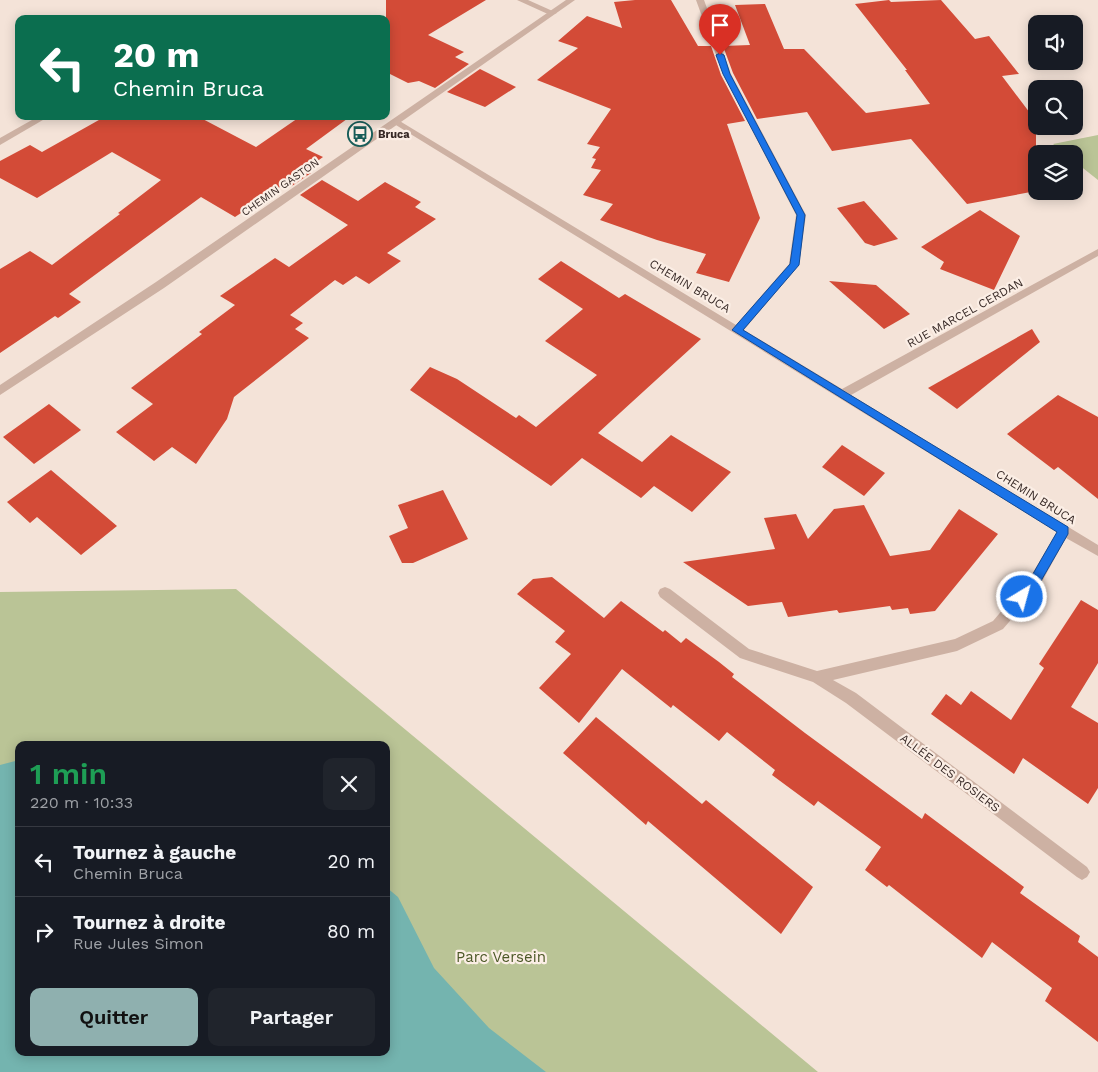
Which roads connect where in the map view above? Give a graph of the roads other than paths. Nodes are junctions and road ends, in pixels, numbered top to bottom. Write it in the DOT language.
graph roads {
  1 [pos="521,0"];
  2 [pos="571,0"];
  3 [pos="700,0"];
  4 [pos="553,13"];
  5 [pos="39,120"];
  6 [pos="396,122"];
  7 [pos="0,142"];
  8 [pos="1098,252"];
  9 [pos="736,330"];
  10 [pos="0,391"];
  11 [pos="843,394"];
  12 [pos="1064,531"];
  13 [pos="1098,551"];
  14 [pos="665,593"];
  15 [pos="817,677"];
  16 [pos="1082,872"];
  1 -- 4 [label="street"];
  2 -- 4 [label="street, CHEMIN GASTON"];
  3 -- 9 [label="street"];
  4 -- 6 [label="street, CHEMIN GASTON"];
  5 -- 7 [label="street"];
  6 -- 9 [label="street, CHEMIN BRUCA"];
  6 -- 10 [label="street, CHEMIN GASTON"];
  8 -- 11 [label="street, RUE MARCEL CERDAN"];
  9 -- 11 [label="street, CHEMIN BRUCA"];
  11 -- 12 [label="street, CHEMIN BRUCA"];
  12 -- 13 [label="street, CHEMIN BRUCA"];
  12 -- 15 [label="street"];
  14 -- 15 [label="street, ALLÉE DES ROSIERS"];
  15 -- 16 [label="street, ALLÉE DES ROSIERS"];
}
